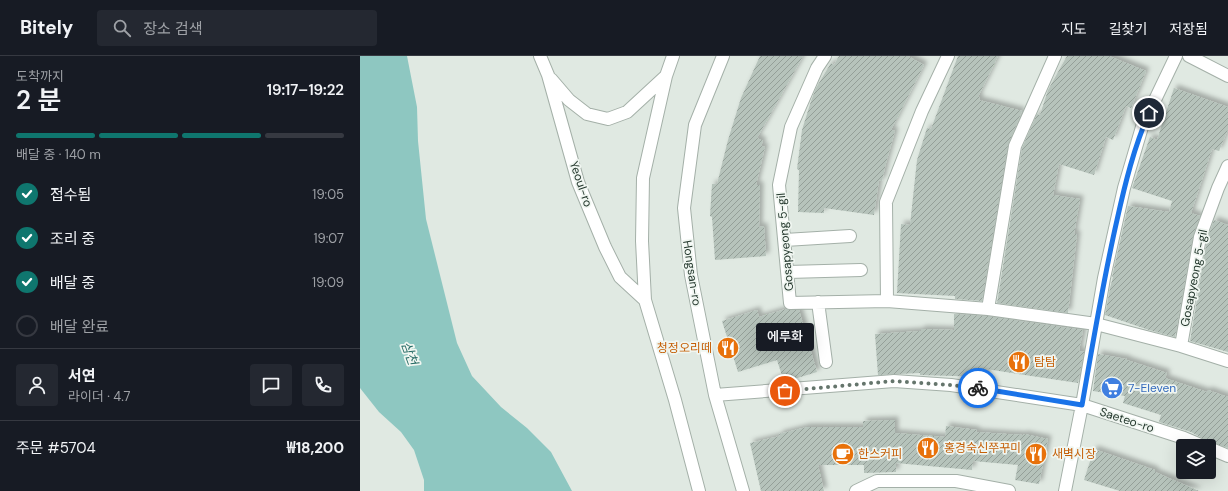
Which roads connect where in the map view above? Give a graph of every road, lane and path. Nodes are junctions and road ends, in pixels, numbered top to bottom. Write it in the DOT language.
graph roads {
  1 [pos="540,56"];
  2 [pos="673,56"];
  3 [pos="723,56"];
  4 [pos="825,56"];
  5 [pos="948,56"];
  6 [pos="1055,56"];
  7 [pos="1176,56"];
  8 [pos="1189,56"];
  9 [pos="548,75"];
  10 [pos="666,76"];
  11 [pos="1228,76"];
  12 [pos="1228,166"];
  13 [pos="850,236"];
  14 [pos="784,240"];
  15 [pos="861,270"];
  16 [pos="788,272"];
  17 [pos="645,300"];
  18 [pos="887,301"];
  19 [pos="818,302"];
  20 [pos="988,309"];
  21 [pos="1096,324"];
  22 [pos="1180,346"];
  23 [pos="1228,361"];
  24 [pos="826,362"];
  25 [pos="715,395"];
  26 [pos="1082,405"];
  27 [pos="1186,439"];
  28 [pos="1216,451"];
  29 [pos="1228,456"];
  30 [pos="956,486"];
  31 [pos="699,491"];
  32 [pos="743,491"];
  33 [pos="856,491"];
  34 [pos="1009,491"];
  35 [pos="1064,491"];
  1 -- 9 [label="street, Yeoul-ro"];
  2 -- 10 [label="street"];
  3 -- 25 [label="street, Hongsan-ro"];
  4 -- 14 [label="street, Gosapyeong 5-gil"];
  5 -- 18 [label="street"];
  6 -- 20 [label="street"];
  7 -- 21 [label="street"];
  8 -- 11 [label="street"];
  9 -- 10 [label="street"];
  9 -- 17 [label="street, Yeoul-ro"];
  10 -- 17 [label="street"];
  12 -- 22 [label="street, Gosapyeong 5-gil"];
  13 -- 14 [label="street"];
  14 -- 16 [label="street, Gosapyeong 5-gil"];
  15 -- 16 [label="street"];
  16 -- 19 [label="street, Gosapyeong 5-gil"];
  17 -- 31 [label="street"];
  18 -- 19 [label="street, Gosapyeong 5-gil"];
  18 -- 20 [label="street, Gosapyeong 5-gil"];
  19 -- 24 [label="street"];
  20 -- 21 [label="street, Gosapyeong 5-gil"];
  21 -- 22 [label="street, Gosapyeong 5-gil"];
  21 -- 26 [label="street"];
  22 -- 23 [label="street, Gosapyeong 5-gil"];
  25 -- 26 [label="street, Saeteo-ro"];
  25 -- 32 [label="street, Hongsan-ro"];
  26 -- 27 [label="street, Saeteo-ro"];
  26 -- 35 [label="street"];
  28 -- 29 [label="street"];
  30 -- 33 [label="street"];
  30 -- 34 [label="street"];
}
